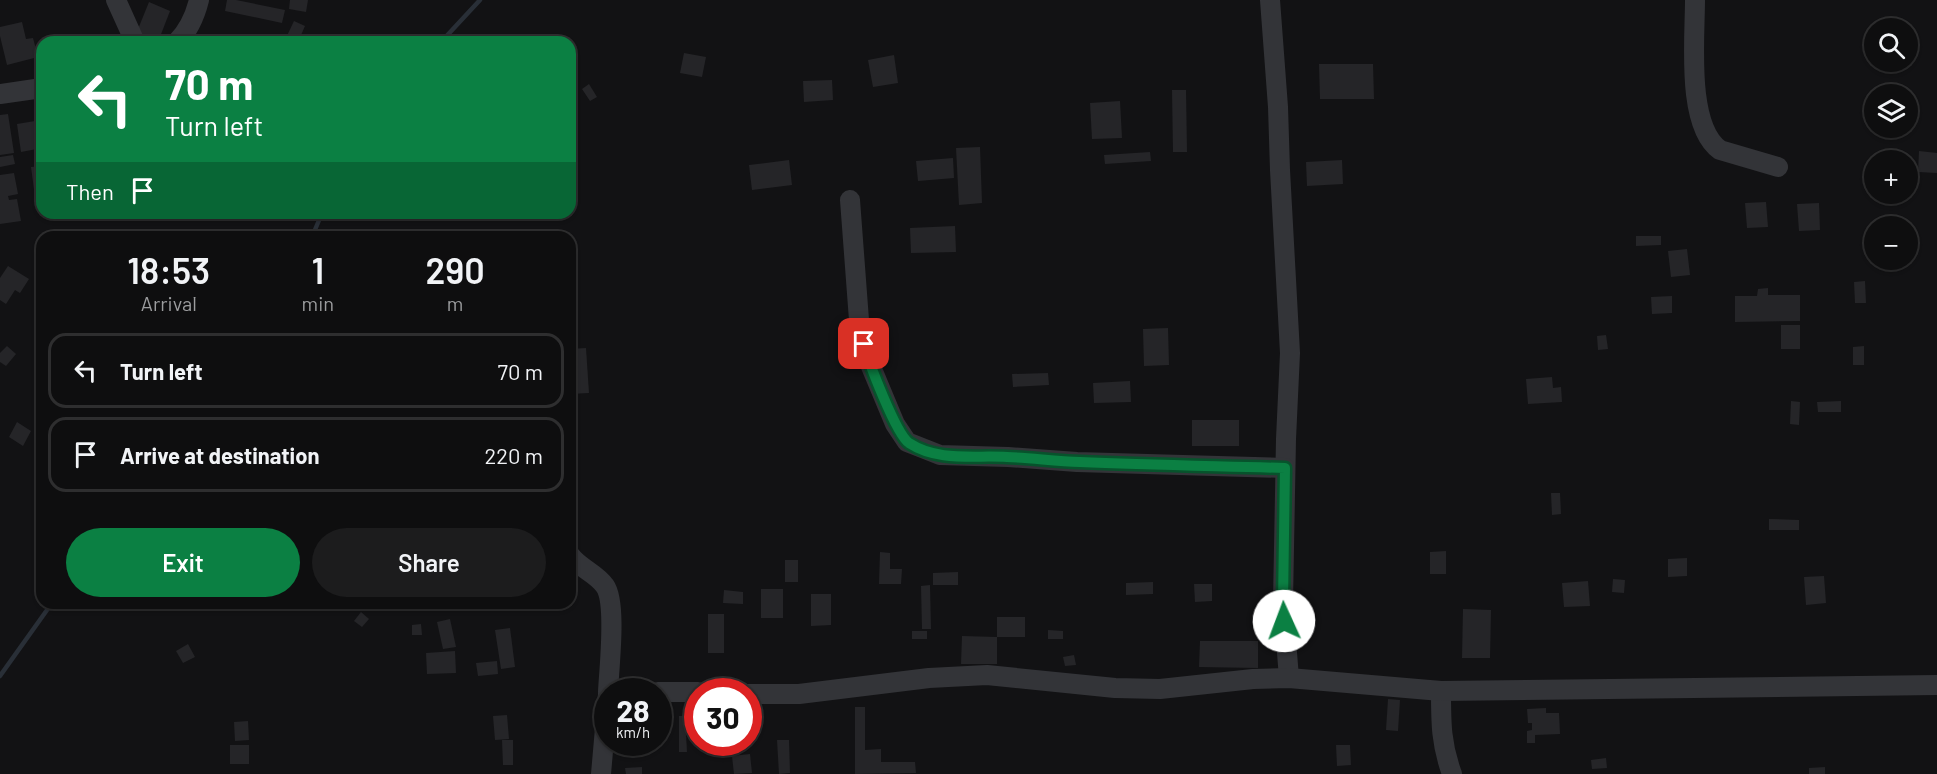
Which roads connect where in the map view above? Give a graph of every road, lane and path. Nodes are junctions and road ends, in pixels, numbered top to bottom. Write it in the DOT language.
graph roads {
  1 [pos="116,0"];
  2 [pos="199,0"];
  3 [pos="1270,0"];
  4 [pos="1695,0"];
  5 [pos="132,36"];
  6 [pos="183,36"];
  7 [pos="36,89"];
  8 [pos="0,94"];
  9 [pos="1778,167"];
  10 [pos="850,200"];
  11 [pos="1285,468"];
  12 [pos="576,563"];
  13 [pos="609,678"];
  14 [pos="1289,678"];
  15 [pos="1937,685"];
  16 [pos="1441,691"];
  17 [pos="762,694"];
  18 [pos="602,756"];
  19 [pos="601,774"];
  20 [pos="1452,774"];
  1 -- 5 [label="street"];
  2 -- 6 [label="street"];
  3 -- 11 [label="street"];
  4 -- 9 [label="street"];
  7 -- 8 [label="street"];
  10 -- 11 [label="street"];
  11 -- 14 [label="street"];
  12 -- 13 [label="street"];
  14 -- 16 [label="street"];
  14 -- 17 [label="street"];
  15 -- 16 [label="street"];
  16 -- 20 [label="street"];
  18 -- 19 [label="street"];
}
